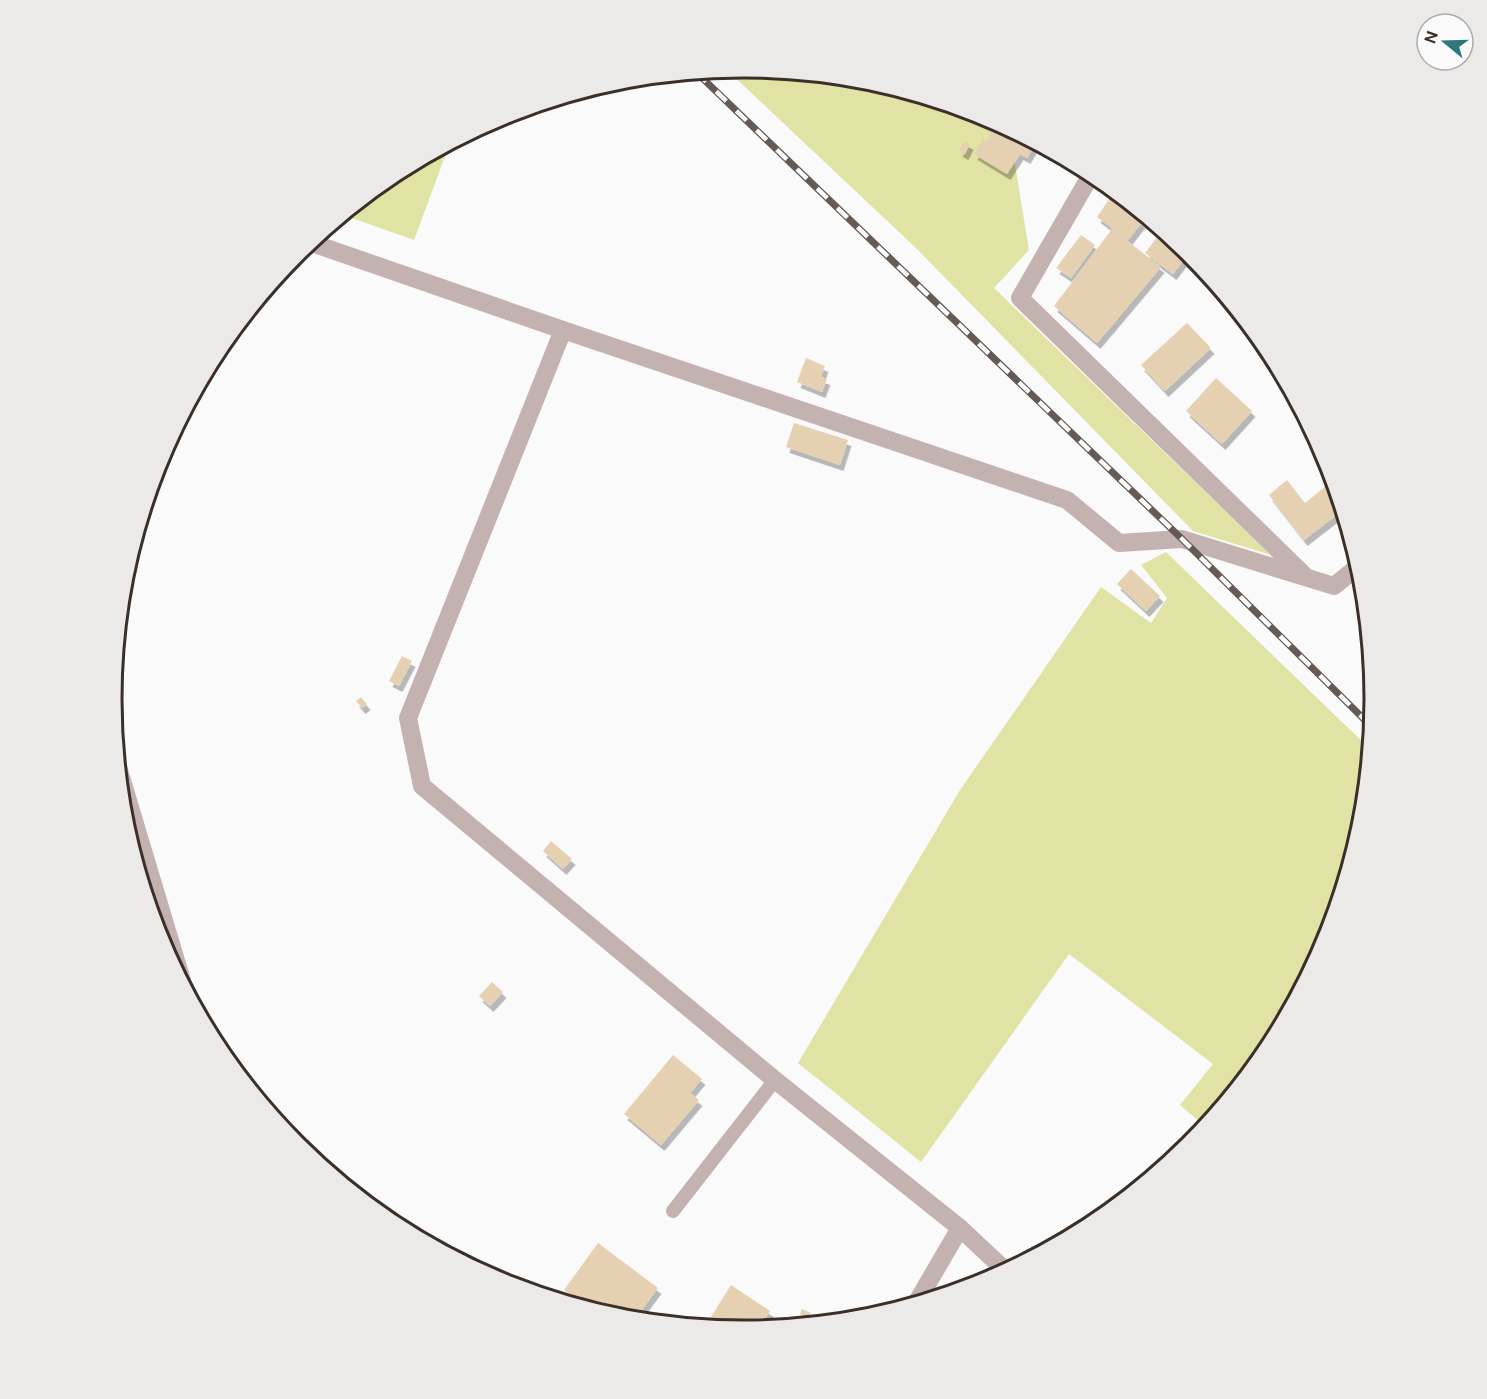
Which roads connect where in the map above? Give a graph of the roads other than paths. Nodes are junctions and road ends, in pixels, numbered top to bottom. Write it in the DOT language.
graph roads {
  1 [pos="1087,181"];
  2 [pos="319,246"];
  3 [pos="563,330"];
  4 [pos="1352,572"];
  5 [pos="1306,577"];
  6 [pos="134,820"];
  7 [pos="169,936"];
  8 [pos="775,1080"];
  9 [pos="673,1211"];
  10 [pos="960,1227"];
  11 [pos="1000,1265"];
  12 [pos="921,1295"];
  1 -- 5 [label="street"];
  2 -- 3 [label="street"];
  3 -- 5 [label="street"];
  3 -- 8 [label="street"];
  4 -- 5 [label="street"];
  6 -- 7 [label="street"];
  8 -- 9 [label="lane"];
  8 -- 10 [label="street"];
  10 -- 11 [label="street"];
  10 -- 12 [label="street"];
}
